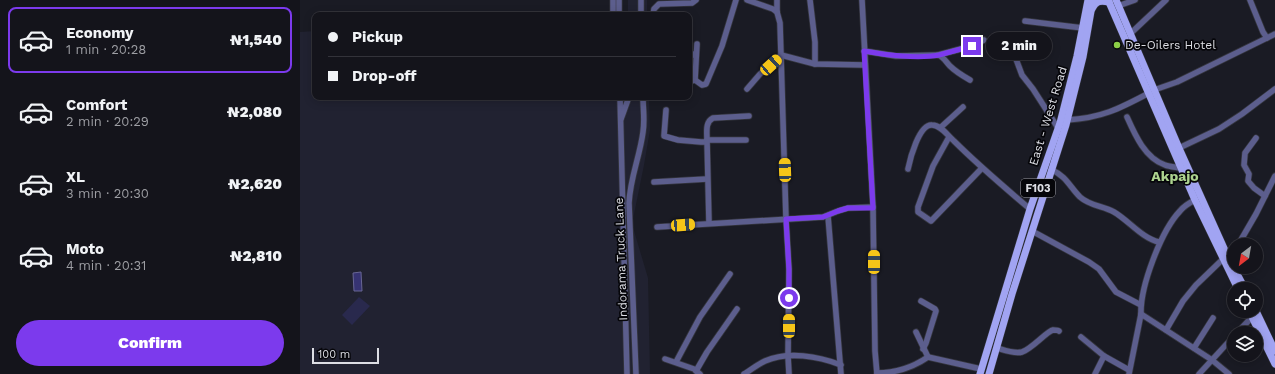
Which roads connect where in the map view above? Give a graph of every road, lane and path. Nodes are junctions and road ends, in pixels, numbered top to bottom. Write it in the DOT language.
graph roads {
  1 [pos="613,0"];
  2 [pos="618,0"];
  3 [pos="640,0"];
  4 [pos="696,0"];
  5 [pos="736,0"];
  6 [pos="747,0"];
  7 [pos="777,0"];
  8 [pos="810,0"];
  9 [pos="862,0"];
  10 [pos="1088,0"];
  11 [pos="1093,0"];
  12 [pos="1135,0"];
  13 [pos="1166,0"];
  14 [pos="1250,0"];
  15 [pos="1112,2"];
  16 [pos="1091,11"];
  17 [pos="613,12"];
  18 [pos="619,12"];
  19 [pos="641,12"];
  20 [pos="654,12"];
  21 [pos="777,12"];
  22 [pos="1025,21"];
  23 [pos="1083,28"];
  24 [pos="1130,34"];
  25 [pos="1275,34"];
  26 [pos="1267,38"];
  27 [pos="1007,39"];
  28 [pos="984,40"];
  29 [pos="697,44"];
  30 [pos="864,51"];
  31 [pos="692,54"];
  32 [pos="781,55"];
  33 [pos="938,55"];
  34 [pos="696,56"];
  35 [pos="815,64"];
  36 [pos="865,65"];
  37 [pos="970,80"];
  38 [pos="692,81"];
  39 [pos="747,89"];
  40 [pos="1275,89"];
  41 [pos="1152,92"];
  42 [pos="620,100"];
  43 [pos="628,100"];
  44 [pos="643,100"];
  45 [pos="963,108"];
  46 [pos="666,110"];
  47 [pos="749,116"];
  48 [pos="1127,117"];
  49 [pos="1067,120"];
  50 [pos="620,122"];
  51 [pos="940,128"];
  52 [pos="1058,128"];
  53 [pos="949,137"];
  54 [pos="1256,138"];
  55 [pos="707,140"];
  56 [pos="746,140"];
  57 [pos="1179,148"];
  58 [pos="982,168"];
  59 [pos="1181,168"];
  60 [pos="908,169"];
  61 [pos="1052,170"];
  62 [pos="1275,176"];
  63 [pos="707,179"];
  64 [pos="654,182"];
  65 [pos="1265,196"];
  66 [pos="1195,200"];
  67 [pos="873,208"];
  68 [pos="1030,208"];
  69 [pos="828,216"];
  70 [pos="786,219"];
  71 [pos="622,220"];
  72 [pos="630,222"];
  73 [pos="709,223"];
  74 [pos="658,227"];
  75 [pos="1032,231"];
  76 [pos="1242,238"];
  77 [pos="1160,242"];
  78 [pos="1225,257"];
  79 [pos="730,274"];
  80 [pos="1235,282"];
  81 [pos="1241,282"];
  82 [pos="921,301"];
  83 [pos="1141,305"];
  84 [pos="737,309"];
  85 [pos="1141,314"];
  86 [pos="1213,318"];
  87 [pos="1249,318"];
  88 [pos="1255,318"];
  89 [pos="1256,318"];
  90 [pos="1243,326"];
  91 [pos="1166,330"];
  92 [pos="1059,331"];
  93 [pos="916,332"];
  94 [pos="1081,337"];
  95 [pos="1227,344"];
  96 [pos="997,348"];
  97 [pos="1194,348"];
  98 [pos="1274,348"];
  99 [pos="923,349"];
  100 [pos="788,356"];
  101 [pos="1104,356"];
  102 [pos="928,357"];
  103 [pos="665,359"];
  104 [pos="1212,360"];
  105 [pos="676,362"];
  106 [pos="1275,364"];
  107 [pos="841,365"];
  108 [pos="980,372"];
  109 [pos="1129,372"];
  110 [pos="698,373"];
  111 [pos="877,373"];
  112 [pos="627,374"];
  113 [pos="636,374"];
  114 [pos="744,374"];
  115 [pos="789,374"];
  116 [pos="841,374"];
  117 [pos="989,374"];
  118 [pos="1095,374"];
  119 [pos="1199,374"];
  120 [pos="1229,374"];
  1 -- 17 [label="street"];
  2 -- 18 [label="street"];
  3 -- 19 [label="street"];
  4 -- 20 [label="street"];
  5 -- 38 [label="street"];
  6 -- 21 [label="street"];
  7 -- 21 [label="street"];
  8 -- 35 [label="street"];
  9 -- 30 [label="street"];
  10 -- 23 [label="main road, East - West Road / F103"];
  11 -- 16 [label="main road, East - West Road / F103"];
  12 -- 15 [label="street"];
  13 -- 24 [label="street"];
  14 -- 26 [label="street"];
  15 -- 16 [label="main road"];
  15 -- 24 [label="main road"];
  15 -- 41 [label="main road"];
  16 -- 49 [label="main road, East - West Road / F103"];
  21 -- 32 [label="street"];
  22 -- 23 [label="street"];
  23 -- 52 [label="main road, East - West Road / F103"];
  24 -- 41 [label="main road"];
  25 -- 26 [label="street"];
  26 -- 41 [label="street"];
  27 -- 52 [label="street"];
  28 -- 33 [label="street"];
  29 -- 34 [label="street"];
  30 -- 33 [label="street"];
  30 -- 36 [label="street"];
  31 -- 34 [label="street"];
  32 -- 35 [label="street"];
  32 -- 39 [label="street"];
  32 -- 70 [label="street"];
  33 -- 37 [label="street"];
  34 -- 38 [label="street"];
  35 -- 36 [label="street"];
  36 -- 67 [label="street"];
  40 -- 57 [label="street"];
  41 -- 49 [label="street"];
  41 -- 57 [label="main road"];
  41 -- 59 [label="main road"];
  42 -- 50 [label="street"];
  43 -- 50 [label="street"];
  44 -- 72 [label="street, Indorama Truck Lane"];
  45 -- 51 [label="street"];
  46 -- 55 [label="street"];
  47 -- 55 [label="street"];
  48 -- 59 [label="street"];
  49 -- 61 [label="main road, East - West Road / F103"];
  50 -- 71 [label="street"];
  51 -- 53 [label="street"];
  51 -- 60 [label="street"];
  52 -- 68 [label="main road, East - West Road / F103"];
  53 -- 58 [label="street"];
  53 -- 58 [label="street"];
  54 -- 65 [label="street"];
  55 -- 56 [label="street"];
  55 -- 63 [label="street"];
  57 -- 78 [label="main road"];
  58 -- 68 [label="street"];
  59 -- 66 [label="main road"];
  61 -- 75 [label="main road, East - West Road / F103"];
  61 -- 77 [label="street"];
  62 -- 65 [label="street"];
  63 -- 64 [label="street"];
  63 -- 73 [label="street"];
  65 -- 76 [label="street"];
  66 -- 77 [label="street"];
  66 -- 78 [label="main road"];
  67 -- 69 [label="street"];
  67 -- 111 [label="street"];
  68 -- 108 [label="main road, East - West Road / F103"];
  69 -- 70 [label="street"];
  69 -- 107 [label="street"];
  70 -- 73 [label="street"];
  70 -- 100 [label="street"];
  71 -- 72 [label="street"];
  71 -- 112 [label="street"];
  72 -- 113 [label="street, Indorama Truck Lane"];
  73 -- 74 [label="street"];
  75 -- 83 [label="street"];
  75 -- 96 [label="main road, East - West Road / F103"];
  77 -- 83 [label="street"];
  78 -- 80 [label="main road"];
  78 -- 81 [label="main road"];
  78 -- 91 [label="street"];
  79 -- 105 [label="street"];
  82 -- 99 [label="street"];
  83 -- 85 [label="street"];
  84 -- 110 [label="street"];
  85 -- 91 [label="street"];
  85 -- 109 [label="street"];
  86 -- 97 [label="street"];
  87 -- 90 [label="street"];
  88 -- 106 [label="main road"];
  89 -- 98 [label="main road"];
  91 -- 97 [label="street"];
  92 -- 96 [label="street"];
  93 -- 99 [label="street"];
  94 -- 101 [label="street"];
  95 -- 104 [label="street"];
  96 -- 117 [label="main road, East - West Road / F103"];
  97 -- 104 [label="street"];
  99 -- 102 [label="street"];
  100 -- 107 [label="street"];
  100 -- 114 [label="street"];
  100 -- 115 [label="street"];
  101 -- 109 [label="street"];
  101 -- 118 [label="street"];
  102 -- 108 [label="street"];
  102 -- 111 [label="street"];
  103 -- 105 [label="street"];
  104 -- 119 [label="street"];
  104 -- 120 [label="street"];
  105 -- 110 [label="street"];
  107 -- 116 [label="street"];
}
